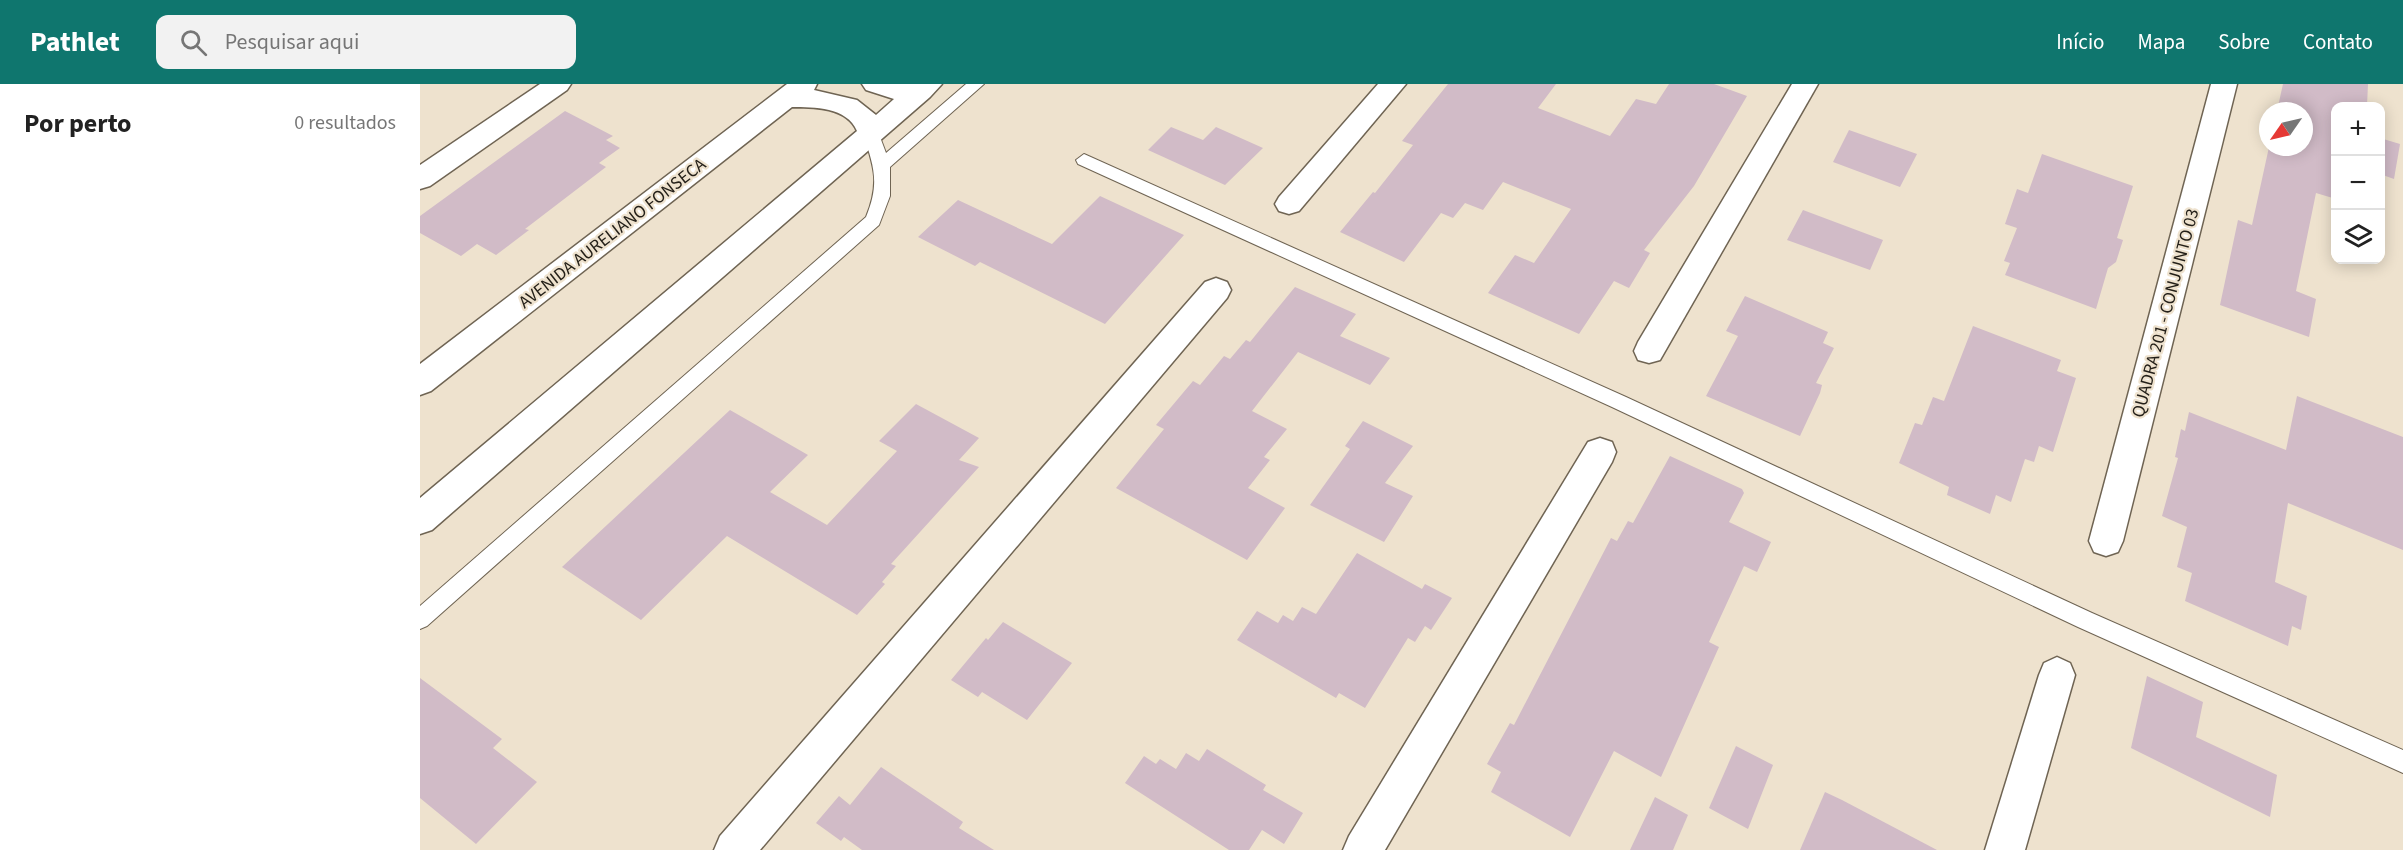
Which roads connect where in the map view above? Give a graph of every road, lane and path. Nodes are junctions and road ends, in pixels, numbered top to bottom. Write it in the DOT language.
graph roads {
  1 [pos="558,84"];
  2 [pos="875,84"];
  3 [pos="976,84"];
  4 [pos="1393,84"];
  5 [pos="1805,84"];
  6 [pos="2224,84"];
  7 [pos="925,87"];
  8 [pos="794,91"];
  9 [pos="871,134"];
  10 [pos="1084,160"];
  11 [pos="881,166"];
  12 [pos="420,179"];
  13 [pos="1289,204"];
  14 [pos="1216,290"];
  15 [pos="1649,351"];
  16 [pos="420,382"];
  17 [pos="1600,452"];
  18 [pos="420,519"];
  19 [pos="2106,541"];
  20 [pos="420,620"];
  21 [pos="2057,675"];
  22 [pos="2403,762"];
  23 [pos="734,850"];
  24 [pos="1363,850"];
  25 [pos="2005,850"];
  1 -- 12 [label="street"];
  2 -- 7 [label="street"];
  3 -- 11 [label="lane"];
  4 -- 13 [label="street"];
  5 -- 15 [label="street"];
  6 -- 19 [label="street, QUADRA 201 - CONJUNTO 03"];
  7 -- 9 [label="street"];
  8 -- 9 [label="street"];
  8 -- 16 [label="street, AVENIDA AURELIANO FONSECA"];
  9 -- 11 [label="lane"];
  9 -- 18 [label="street"];
  10 -- 22 [label="lane"];
  11 -- 20 [label="lane"];
  14 -- 23 [label="street"];
  17 -- 24 [label="street"];
  21 -- 25 [label="street"];
}
